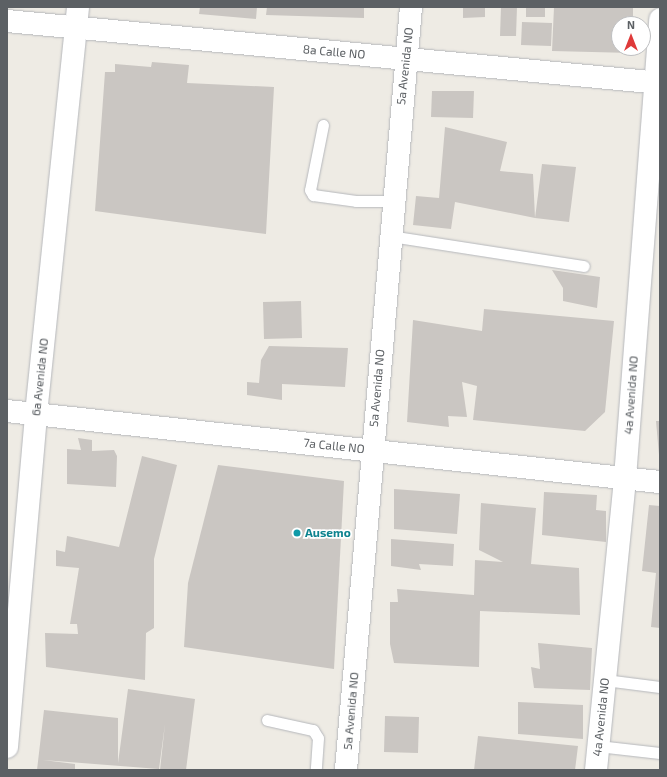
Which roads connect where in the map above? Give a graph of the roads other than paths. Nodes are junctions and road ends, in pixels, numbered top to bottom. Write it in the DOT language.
graph roads {
  1 [pos="411,7"];
  2 [pos="77,17"];
  3 [pos="660,19"];
  4 [pos="7,21"];
  5 [pos="405,59"];
  6 [pos="657,83"];
  7 [pos="323,125"];
  8 [pos="393,202"];
  9 [pos="390,236"];
  10 [pos="584,266"];
  11 [pos="7,411"];
  12 [pos="36,414"];
  13 [pos="372,450"];
  14 [pos="625,478"];
  15 [pos="660,482"];
  16 [pos="605,680"];
  17 [pos="660,687"];
  18 [pos="267,720"];
  19 [pos="598,746"];
  20 [pos="7,747"];
  21 [pos="660,753"];
  22 [pos="316,770"];
  23 [pos="346,770"];
  24 [pos="596,770"];
  1 -- 5 [label="street, 5a Avenida NO"];
  2 -- 4 [label="street, 8a Calle NO"];
  2 -- 5 [label="street, 8a Calle NO"];
  2 -- 12 [label="street, 6a Avenida NO"];
  3 -- 6 [label="street, 4a Avenida NO"];
  5 -- 6 [label="street, 8a Calle NO"];
  5 -- 8 [label="street, 5a Avenida NO"];
  6 -- 14 [label="street, 4a Avenida NO"];
  7 -- 8 [label="lane"];
  8 -- 9 [label="street, 5a Avenida NO"];
  9 -- 10 [label="lane"];
  9 -- 13 [label="street, 5a Avenida NO"];
  11 -- 12 [label="street, 7a Calle NO"];
  12 -- 13 [label="street, 7a Calle NO"];
  12 -- 20 [label="street, 6a Avenida NO"];
  13 -- 14 [label="street, 7a Calle NO"];
  13 -- 23 [label="street, 5a Avenida NO"];
  14 -- 15 [label="street, 7a Calle NO"];
  14 -- 16 [label="street, 4a Avenida NO"];
  16 -- 17 [label="lane"];
  16 -- 19 [label="street, 4a Avenida NO"];
  18 -- 22 [label="lane"];
  19 -- 21 [label="lane"];
  19 -- 24 [label="street, 4a Avenida NO"];
}
